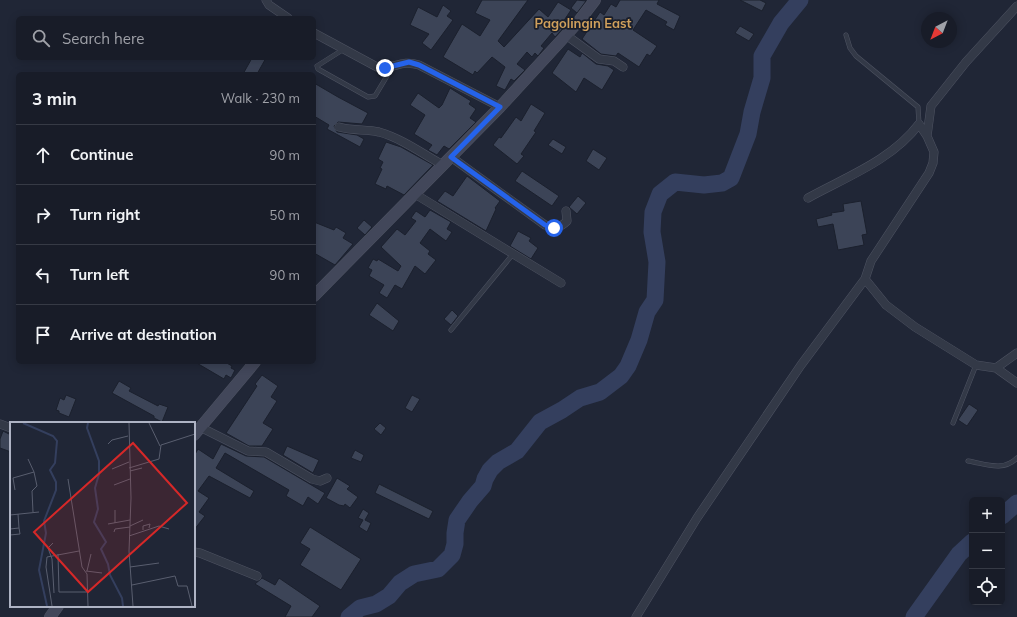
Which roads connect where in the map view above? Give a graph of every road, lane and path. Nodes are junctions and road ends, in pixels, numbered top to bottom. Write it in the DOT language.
graph roads {
  1 [pos="266,0"];
  2 [pos="595,0"];
  3 [pos="1017,6"];
  4 [pos="285,16"];
  5 [pos="316,34"];
  6 [pos="566,35"];
  7 [pos="846,35"];
  8 [pos="344,49"];
  9 [pos="393,66"];
  10 [pos="624,67"];
  11 [pos="500,107"];
  12 [pos="919,124"];
  13 [pos="339,126"];
  14 [pos="927,136"];
  15 [pos="447,161"];
  16 [pos="415,194"];
  17 [pos="808,198"];
  18 [pos="566,211"];
  19 [pos="513,254"];
  20 [pos="865,279"];
  21 [pos="561,283"];
  22 [pos="316,294"];
  23 [pos="451,330"];
  24 [pos="1017,353"];
  25 [pos="253,364"];
  26 [pos="976,364"];
  27 [pos="996,368"];
  28 [pos="1017,383"];
  29 [pos="953,423"];
  30 [pos="0,424"];
  31 [pos="10,428"];
  32 [pos="197,431"];
  33 [pos="1017,458"];
  34 [pos="968,461"];
  35 [pos="327,478"];
  36 [pos="195,552"];
  37 [pos="257,576"];
  38 [pos="57,607"];
  39 [pos="50,617"];
  40 [pos="636,617"];
  1 -- 4 [label="street"];
  2 -- 6 [label="street"];
  3 -- 14 [label="street"];
  5 -- 8 [label="street"];
  6 -- 10 [label="street"];
  6 -- 11 [label="street"];
  7 -- 12 [label="lane"];
  8 -- 9 [label="street"];
  8 -- 9 [label="lane"];
  9 -- 11 [label="street"];
  11 -- 15 [label="street"];
  12 -- 14 [label="street"];
  12 -- 17 [label="street"];
  13 -- 15 [label="street"];
  14 -- 20 [label="street"];
  15 -- 16 [label="street"];
  15 -- 18 [label="street"];
  16 -- 19 [label="street"];
  16 -- 22 [label="street"];
  19 -- 21 [label="street"];
  19 -- 23 [label="lane"];
  20 -- 26 [label="street"];
  20 -- 40 [label="street"];
  24 -- 27 [label="street"];
  25 -- 32 [label="street"];
  26 -- 27 [label="street"];
  26 -- 29 [label="lane"];
  27 -- 28 [label="street"];
  30 -- 31 [label="street"];
  32 -- 35 [label="street"];
  33 -- 34 [label="lane"];
  36 -- 37 [label="street"];
  38 -- 39 [label="street"];
}
